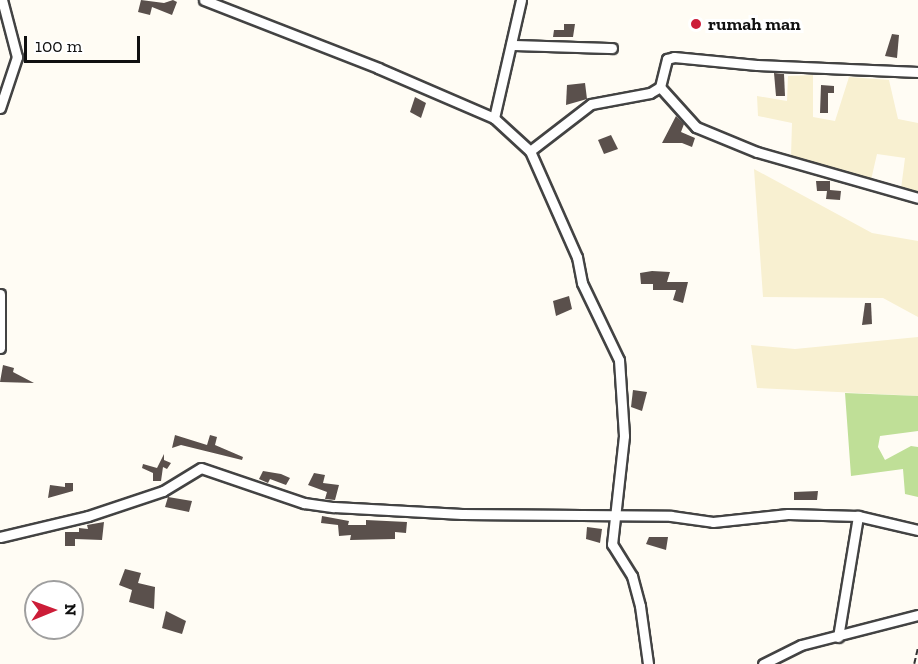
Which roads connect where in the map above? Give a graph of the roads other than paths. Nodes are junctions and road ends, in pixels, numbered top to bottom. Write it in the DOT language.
graph roads {
  1 [pos="2,0"];
  2 [pos="204,0"];
  3 [pos="521,0"];
  4 [pos="511,45"];
  5 [pos="612,48"];
  6 [pos="918,72"];
  7 [pos="660,87"];
  8 [pos="0,108"];
  9 [pos="494,118"];
  10 [pos="530,151"];
  11 [pos="918,198"];
  12 [pos="0,294"];
  13 [pos="0,348"];
  14 [pos="613,516"];
  15 [pos="858,516"];
  16 [pos="918,530"];
  17 [pos="0,537"];
  18 [pos="918,615"];
  19 [pos="838,637"];
  20 [pos="648,664"];
  21 [pos="763,664"];
  1 -- 8 [label="street"];
  2 -- 9 [label="street"];
  3 -- 4 [label="street"];
  4 -- 5 [label="street"];
  4 -- 9 [label="street"];
  6 -- 7 [label="street"];
  7 -- 10 [label="street"];
  7 -- 11 [label="street"];
  9 -- 10 [label="street"];
  10 -- 14 [label="street"];
  12 -- 13 [label="street"];
  14 -- 15 [label="street"];
  14 -- 17 [label="street"];
  14 -- 20 [label="street"];
  15 -- 16 [label="street"];
  15 -- 19 [label="street"];
  18 -- 19 [label="street"];
  19 -- 21 [label="street"];
}
